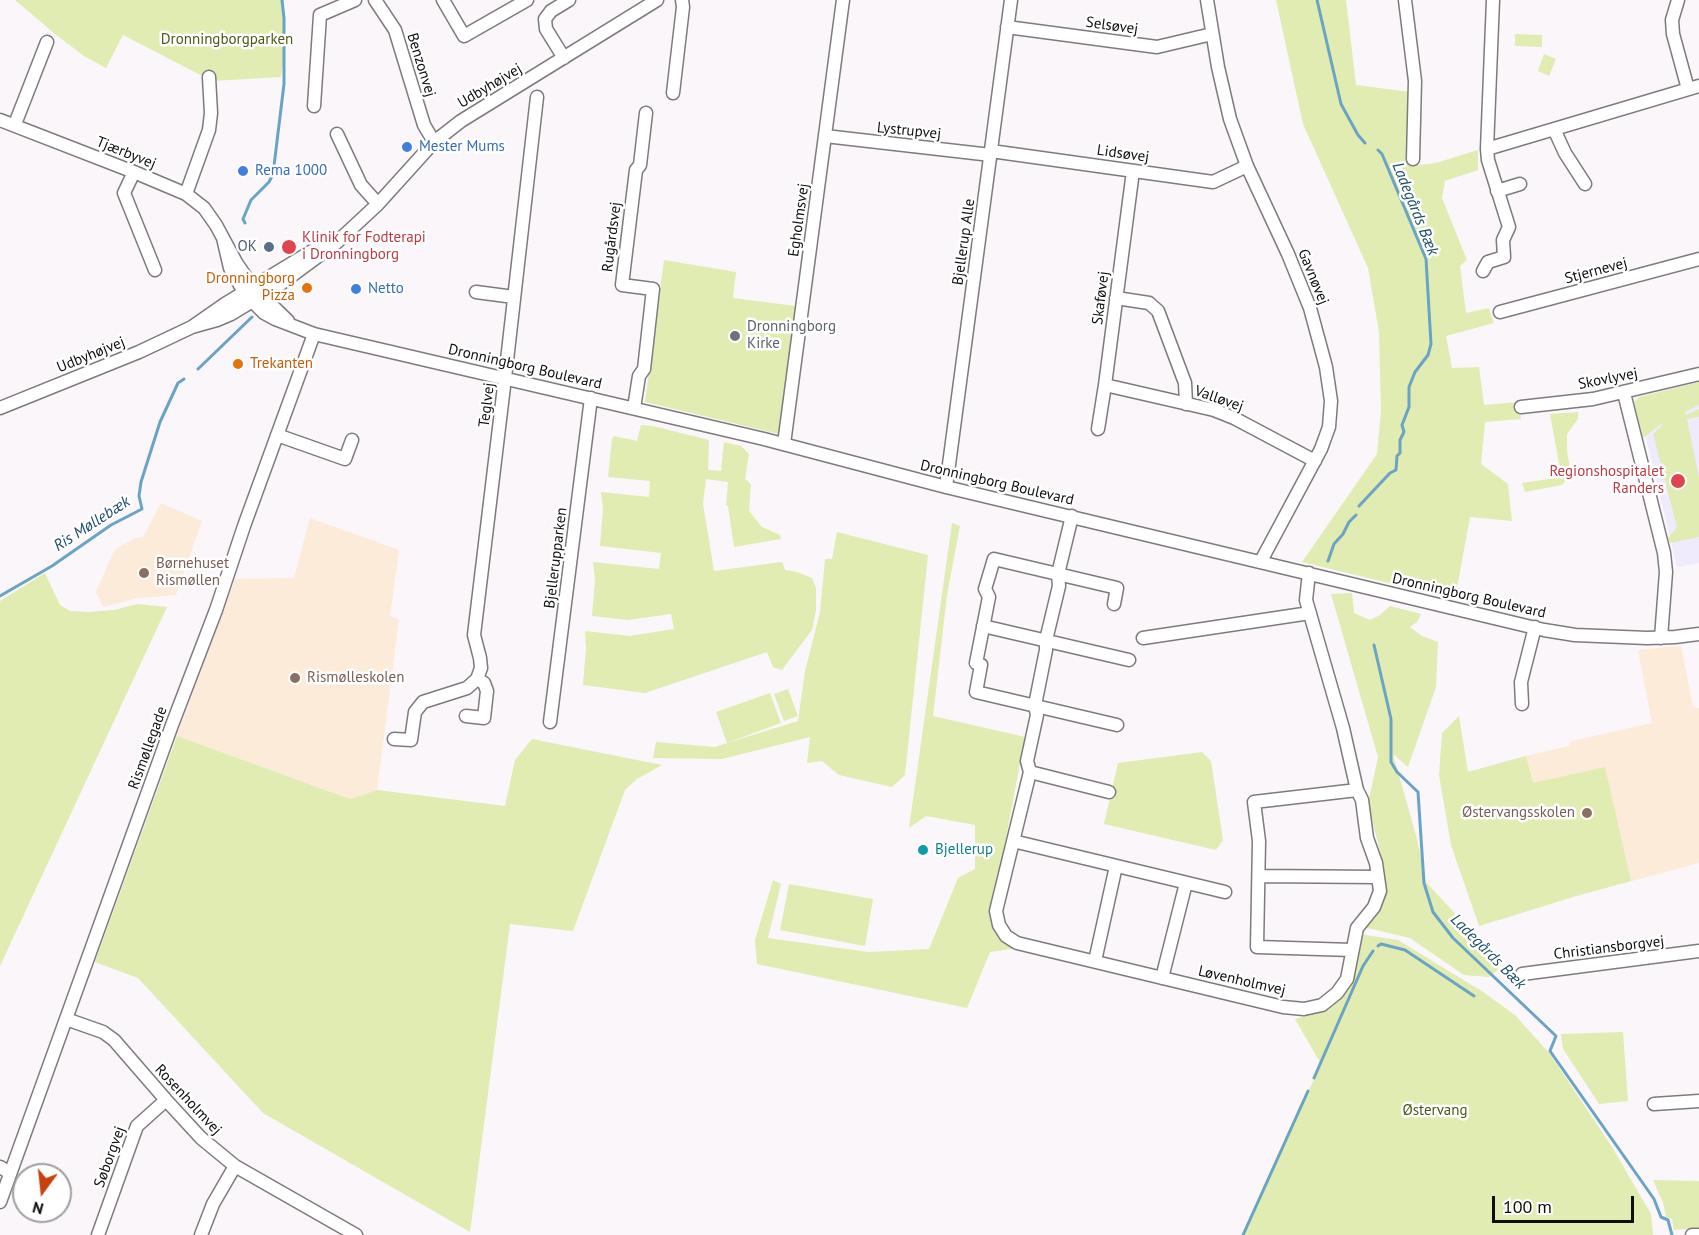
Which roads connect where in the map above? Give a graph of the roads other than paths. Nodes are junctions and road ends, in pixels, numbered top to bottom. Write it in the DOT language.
graph roads {
  1 [pos="355,0"];
  2 [pos="375,0"];
  3 [pos="443,0"];
  4 [pos="526,0"];
  5 [pos="569,0"];
  6 [pos="657,0"];
  7 [pos="682,0"];
  8 [pos="843,0"];
  9 [pos="1011,0"];
  10 [pos="1207,0"];
  11 [pos="1405,0"];
  12 [pos="1493,0"];
  13 [pos="1678,0"];
  14 [pos="1008,27"];
  15 [pos="1212,34"];
  16 [pos="47,42"];
  17 [pos="564,58"];
  18 [pos="209,77"];
  19 [pos="1696,89"];
  20 [pos="674,93"];
  21 [pos="537,97"];
  22 [pos="314,106"];
  23 [pos="646,113"];
  24 [pos="0,120"];
  25 [pos="15,124"];
  26 [pos="1554,129"];
  27 [pos="337,134"];
  28 [pos="825,136"];
  29 [pos="434,142"];
  30 [pos="1487,149"];
  31 [pos="991,153"];
  32 [pos="1413,159"];
  33 [pos="1247,166"];
  34 [pos="1133,171"];
  35 [pos="134,172"];
  36 [pos="1520,184"];
  37 [pos="1585,184"];
  38 [pos="1497,191"];
  39 [pos="186,194"];
  40 [pos="378,204"];
  41 [pos="1699,259"];
  42 [pos="155,270"];
  43 [pos="1483,270"];
  44 [pos="476,292"];
  45 [pos="253,294"];
  46 [pos="514,297"];
  47 [pos="1116,298"];
  48 [pos="1500,312"];
  49 [pos="314,334"];
  50 [pos="1699,374"];
  51 [pos="505,378"];
  52 [pos="1105,385"];
  53 [pos="1624,393"];
  54 [pos="591,398"];
  55 [pos="1186,404"];
  56 [pos="1521,407"];
  57 [pos="0,408"];
  58 [pos="634,408"];
  59 [pos="1098,429"];
  60 [pos="277,435"];
  61 [pos="352,440"];
  62 [pos="784,444"];
  63 [pos="1315,461"];
  64 [pos="946,487"];
  65 [pos="1072,516"];
  66 [pos="1262,561"];
  67 [pos="1309,573"];
  68 [pos="1058,574"];
  69 [pos="1114,604"];
  70 [pos="1310,613"];
  71 [pos="983,626"];
  72 [pos="1535,627"];
  73 [pos="1699,634"];
  74 [pos="1143,638"];
  75 [pos="1661,638"];
  76 [pos="1046,640"];
  77 [pos="1129,660"];
  78 [pos="477,679"];
  79 [pos="1522,704"];
  80 [pos="1035,705"];
  81 [pos="466,716"];
  82 [pos="550,722"];
  83 [pos="1118,725"];
  84 [pos="394,739"];
  85 [pos="1030,772"];
  86 [pos="1357,790"];
  87 [pos="1109,792"];
  88 [pos="1013,842"];
  89 [pos="1116,866"];
  90 [pos="1259,876"];
  91 [pos="1378,877"];
  92 [pos="1186,883"];
  93 [pos="1224,892"];
  94 [pos="1352,950"];
  95 [pos="1699,951"];
  96 [pos="1095,961"];
  97 [pos="1522,974"];
  98 [pos="1162,978"];
  99 [pos="66,1019"];
  100 [pos="166,1100"];
  101 [pos="1699,1101"];
  102 [pos="1654,1104"];
  103 [pos="235,1166"];
  104 [pos="5,1170"];
  105 [pos="0,1202"];
  106 [pos="334,1223"];
  107 [pos="98,1235"];
  108 [pos="201,1235"];
  109 [pos="328,1235"];
  110 [pos="356,1235"];
  111 [pos="1692,1235"];
  112 [pos="1699,1235"];
  1 -- 22 [label="street"];
  2 -- 29 [label="street, Benzonvej"];
  3 -- 4 [label="street"];
  5 -- 17 [label="street"];
  6 -- 17 [label="street, Udbyhøjvej"];
  7 -- 20 [label="street"];
  8 -- 28 [label="street, Egholmsvej"];
  9 -- 14 [label="street, Bjellerup Alle"];
  10 -- 15 [label="street, Gavnøvej"];
  11 -- 32 [label="street"];
  12 -- 30 [label="street"];
  13 -- 19 [label="street"];
  14 -- 15 [label="street, Selsøvej"];
  14 -- 31 [label="street, Bjellerup Alle"];
  15 -- 33 [label="street, Gavnøvej"];
  16 -- 25 [label="street"];
  17 -- 29 [label="street, Udbyhøjvej"];
  18 -- 39 [label="street"];
  19 -- 26 [label="street"];
  21 -- 46 [label="street, Teglvej"];
  23 -- 58 [label="street, Rugårdsvej"];
  24 -- 25 [label="street, Tjærbyvej"];
  25 -- 35 [label="street, Tjærbyvej"];
  26 -- 30 [label="street"];
  26 -- 37 [label="street"];
  27 -- 40 [label="street"];
  28 -- 31 [label="street, Lystrupvej"];
  28 -- 62 [label="street, Egholmsvej"];
  29 -- 40 [label="street, Udbyhøjvej"];
  30 -- 38 [label="street"];
  31 -- 34 [label="street, Lidsøvej"];
  31 -- 64 [label="street, Bjellerup Alle"];
  33 -- 34 [label="street, Lidsøvej"];
  33 -- 63 [label="street, Gavnøvej"];
  34 -- 47 [label="street, Skaføvej"];
  35 -- 39 [label="street, Tjærbyvej"];
  35 -- 42 [label="street"];
  36 -- 38 [label="street"];
  38 -- 43 [label="street"];
  39 -- 45 [label="street, Tjærbyvej"];
  40 -- 45 [label="street, Udbyhøjvej"];
  41 -- 48 [label="street, Stjernevej"];
  44 -- 46 [label="street"];
  45 -- 49 [label="street, Dronningborg Boulevard"];
  45 -- 57 [label="street, Udbyhøjvej"];
  46 -- 51 [label="street, Teglvej"];
  47 -- 52 [label="street, Skaføvej"];
  47 -- 55 [label="street"];
  49 -- 51 [label="street, Dronningborg Boulevard"];
  49 -- 60 [label="street, Rismøllegade"];
  50 -- 53 [label="street, Skovlyvej"];
  51 -- 54 [label="street, Dronningborg Boulevard"];
  51 -- 78 [label="street, Teglvej"];
  52 -- 55 [label="street, Valløvej"];
  52 -- 59 [label="street, Skaføvej"];
  53 -- 56 [label="street, Skovlyvej"];
  53 -- 75 [label="street"];
  54 -- 58 [label="street, Dronningborg Boulevard"];
  54 -- 82 [label="street, Bjellerupparken"];
  55 -- 63 [label="street, Valløvej"];
  58 -- 62 [label="street, Dronningborg Boulevard"];
  60 -- 61 [label="street"];
  60 -- 99 [label="street, Rismøllegade"];
  62 -- 64 [label="street, Dronningborg Boulevard"];
  63 -- 66 [label="street, Gavnøvej"];
  64 -- 65 [label="street, Dronningborg Boulevard"];
  65 -- 66 [label="street, Dronningborg Boulevard"];
  65 -- 68 [label="street, Løvenholmvej"];
  66 -- 67 [label="street, Dronningborg Boulevard"];
  67 -- 70 [label="street, Løvenholmvej"];
  67 -- 72 [label="street, Dronningborg Boulevard"];
  68 -- 69 [label="street"];
  68 -- 71 [label="street"];
  68 -- 76 [label="street, Løvenholmvej"];
  70 -- 74 [label="street"];
  70 -- 86 [label="street, Løvenholmvej"];
  71 -- 76 [label="street"];
  71 -- 80 [label="street"];
  72 -- 75 [label="street, Dronningborg Boulevard"];
  72 -- 79 [label="street"];
  73 -- 75 [label="street, Dronningborg Boulevard"];
  76 -- 77 [label="street"];
  76 -- 80 [label="street, Løvenholmvej"];
  78 -- 81 [label="street, Teglvej"];
  78 -- 84 [label="street"];
  80 -- 83 [label="street"];
  80 -- 85 [label="street, Løvenholmvej"];
  85 -- 87 [label="street"];
  85 -- 88 [label="street, Løvenholmvej"];
  86 -- 90 [label="street"];
  86 -- 91 [label="street, Løvenholmvej"];
  88 -- 89 [label="street"];
  88 -- 96 [label="street, Løvenholmvej"];
  89 -- 92 [label="street"];
  89 -- 96 [label="street"];
  90 -- 91 [label="street"];
  90 -- 94 [label="street"];
  91 -- 94 [label="street, Løvenholmvej"];
  92 -- 93 [label="street"];
  92 -- 98 [label="street"];
  94 -- 98 [label="street, Løvenholmvej"];
  95 -- 97 [label="street, Christiansborgvej"];
  96 -- 98 [label="street, Løvenholmvej"];
  99 -- 100 [label="street, Rosenholmvej"];
  99 -- 104 [label="street, Rismøllegade"];
  100 -- 103 [label="street, Rosenholmvej"];
  100 -- 107 [label="street, Søborgvej"];
  101 -- 102 [label="street"];
  103 -- 106 [label="street, Rosenholmvej"];
  103 -- 108 [label="street"];
  104 -- 105 [label="street, Rismøllegade"];
  106 -- 109 [label="street"];
  106 -- 110 [label="street, Rosenholmvej"];
  111 -- 112 [label="street"];
}
